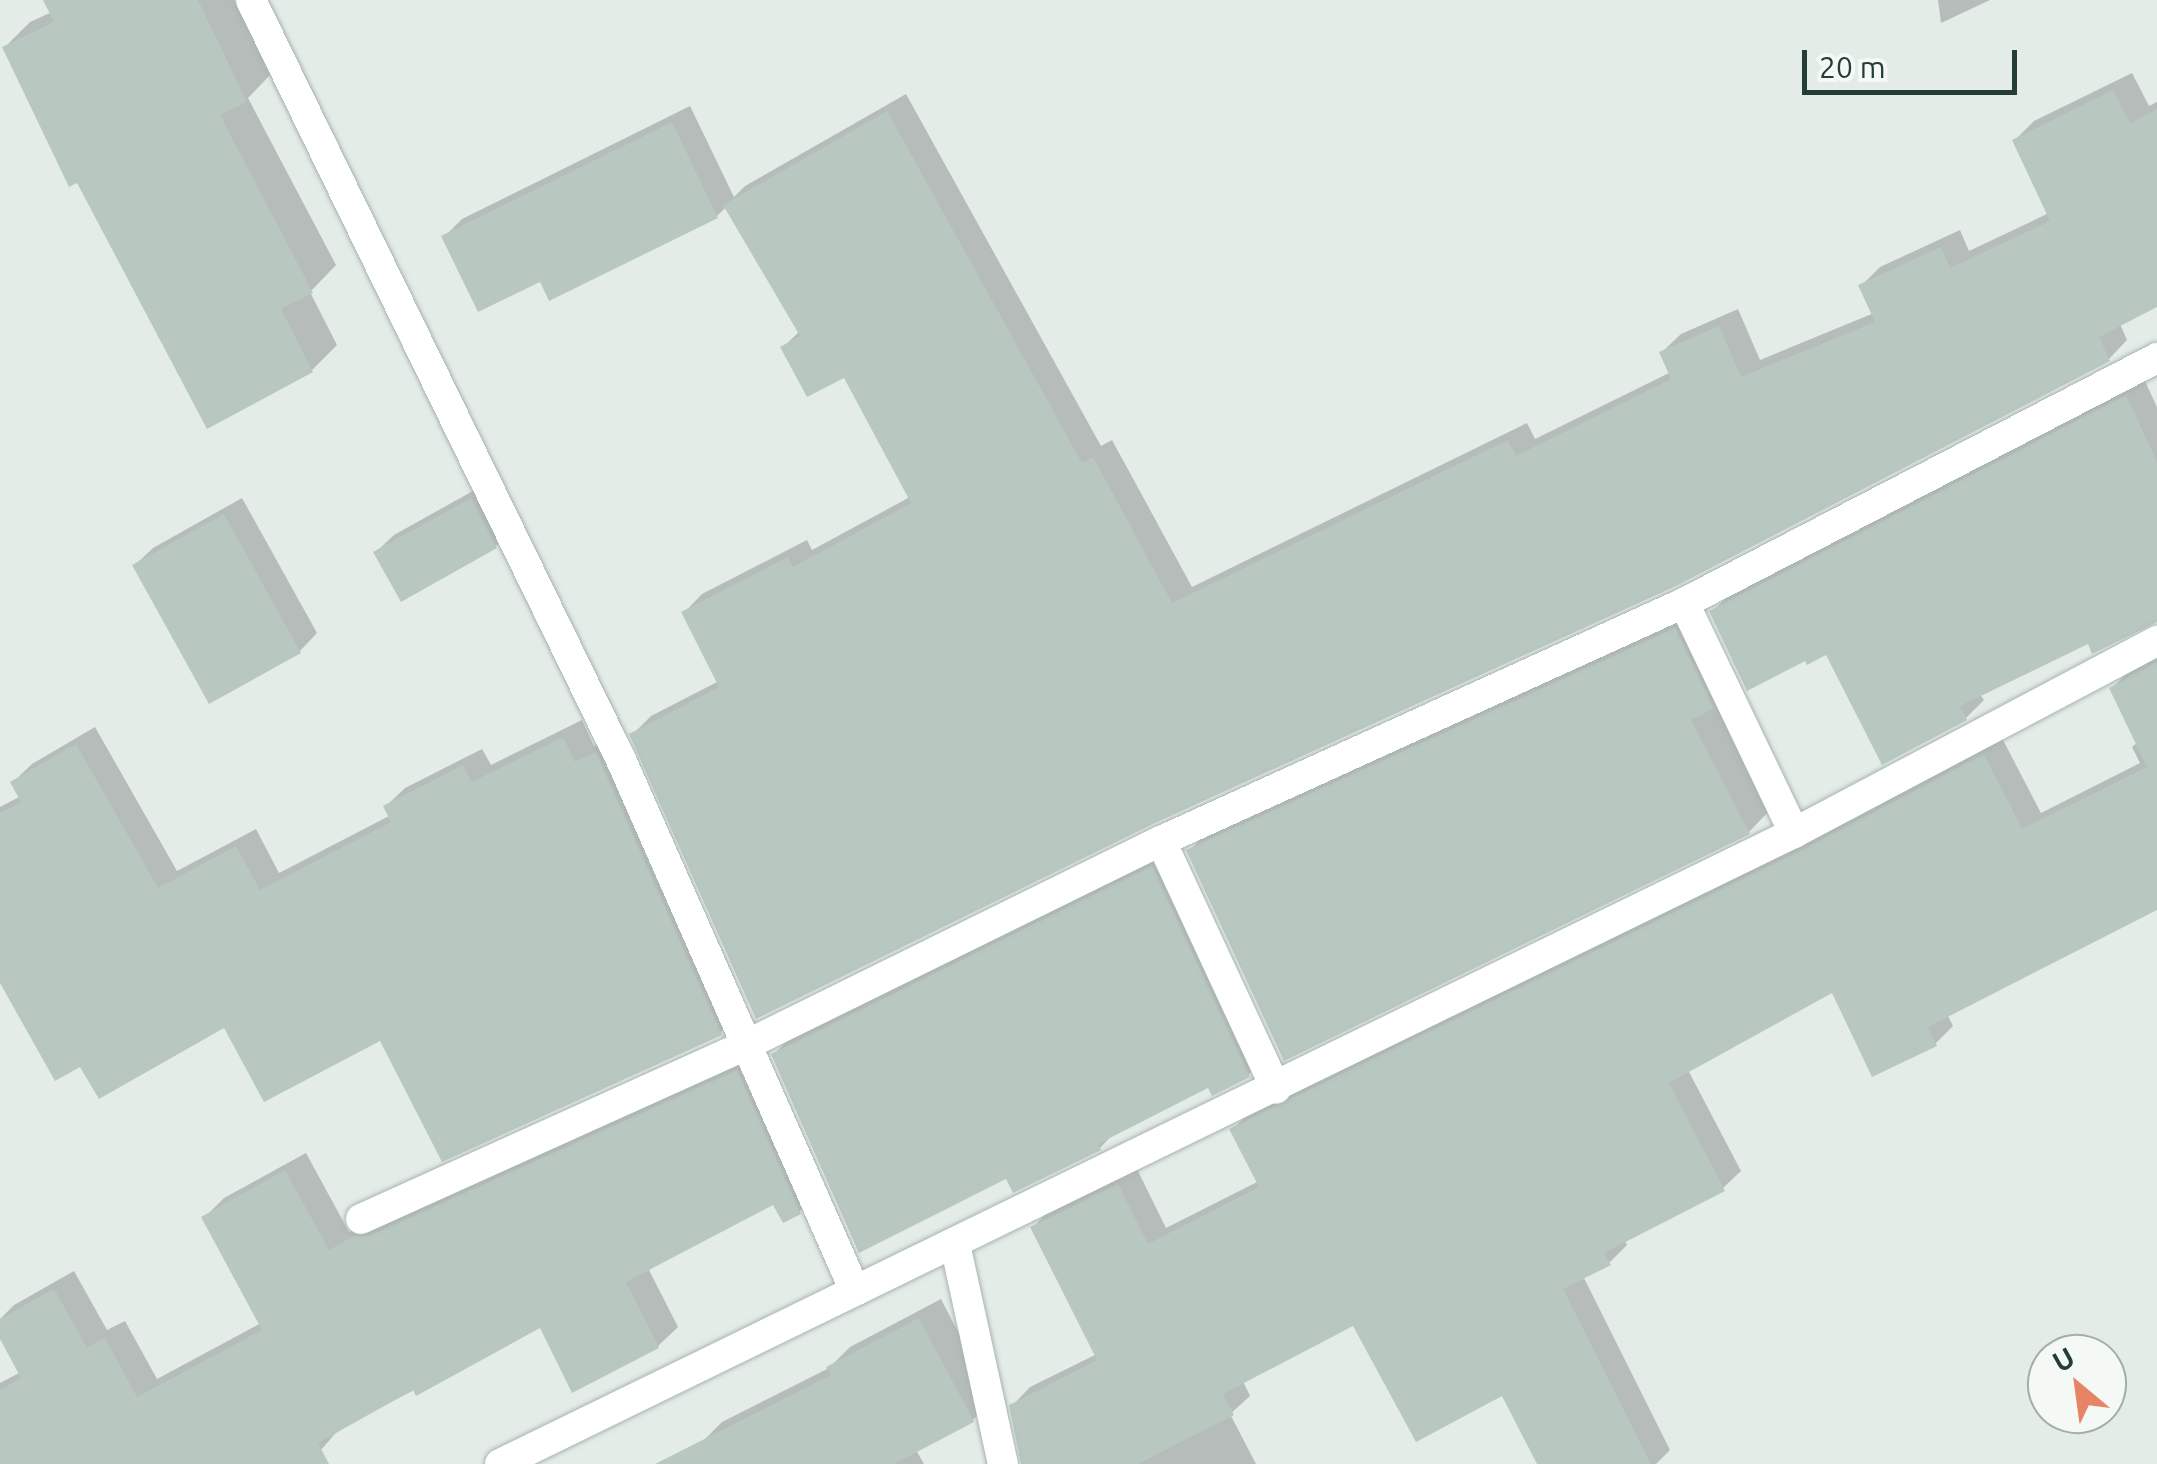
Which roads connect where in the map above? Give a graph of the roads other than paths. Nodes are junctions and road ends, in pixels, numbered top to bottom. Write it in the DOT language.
graph roads {
  1 [pos="251,0"];
  2 [pos="2157,358"];
  3 [pos="1684,603"];
  4 [pos="2157,641"];
  5 [pos="1794,833"];
  6 [pos="1160,841"];
  7 [pos="748,1044"];
  8 [pos="1276,1089"];
  9 [pos="362,1219"];
  10 [pos="955,1244"];
  11 [pos="855,1291"];
  12 [pos="500,1464"];
  13 [pos="1003,1464"];
  1 -- 7 [label="street"];
  2 -- 3 [label="street"];
  3 -- 5 [label="street"];
  3 -- 6 [label="street"];
  4 -- 5 [label="street"];
  5 -- 8 [label="street"];
  6 -- 7 [label="street"];
  6 -- 8 [label="street"];
  7 -- 9 [label="street"];
  7 -- 11 [label="street"];
  8 -- 10 [label="street"];
  10 -- 11 [label="street"];
  10 -- 13 [label="street"];
  11 -- 12 [label="street"];
}
